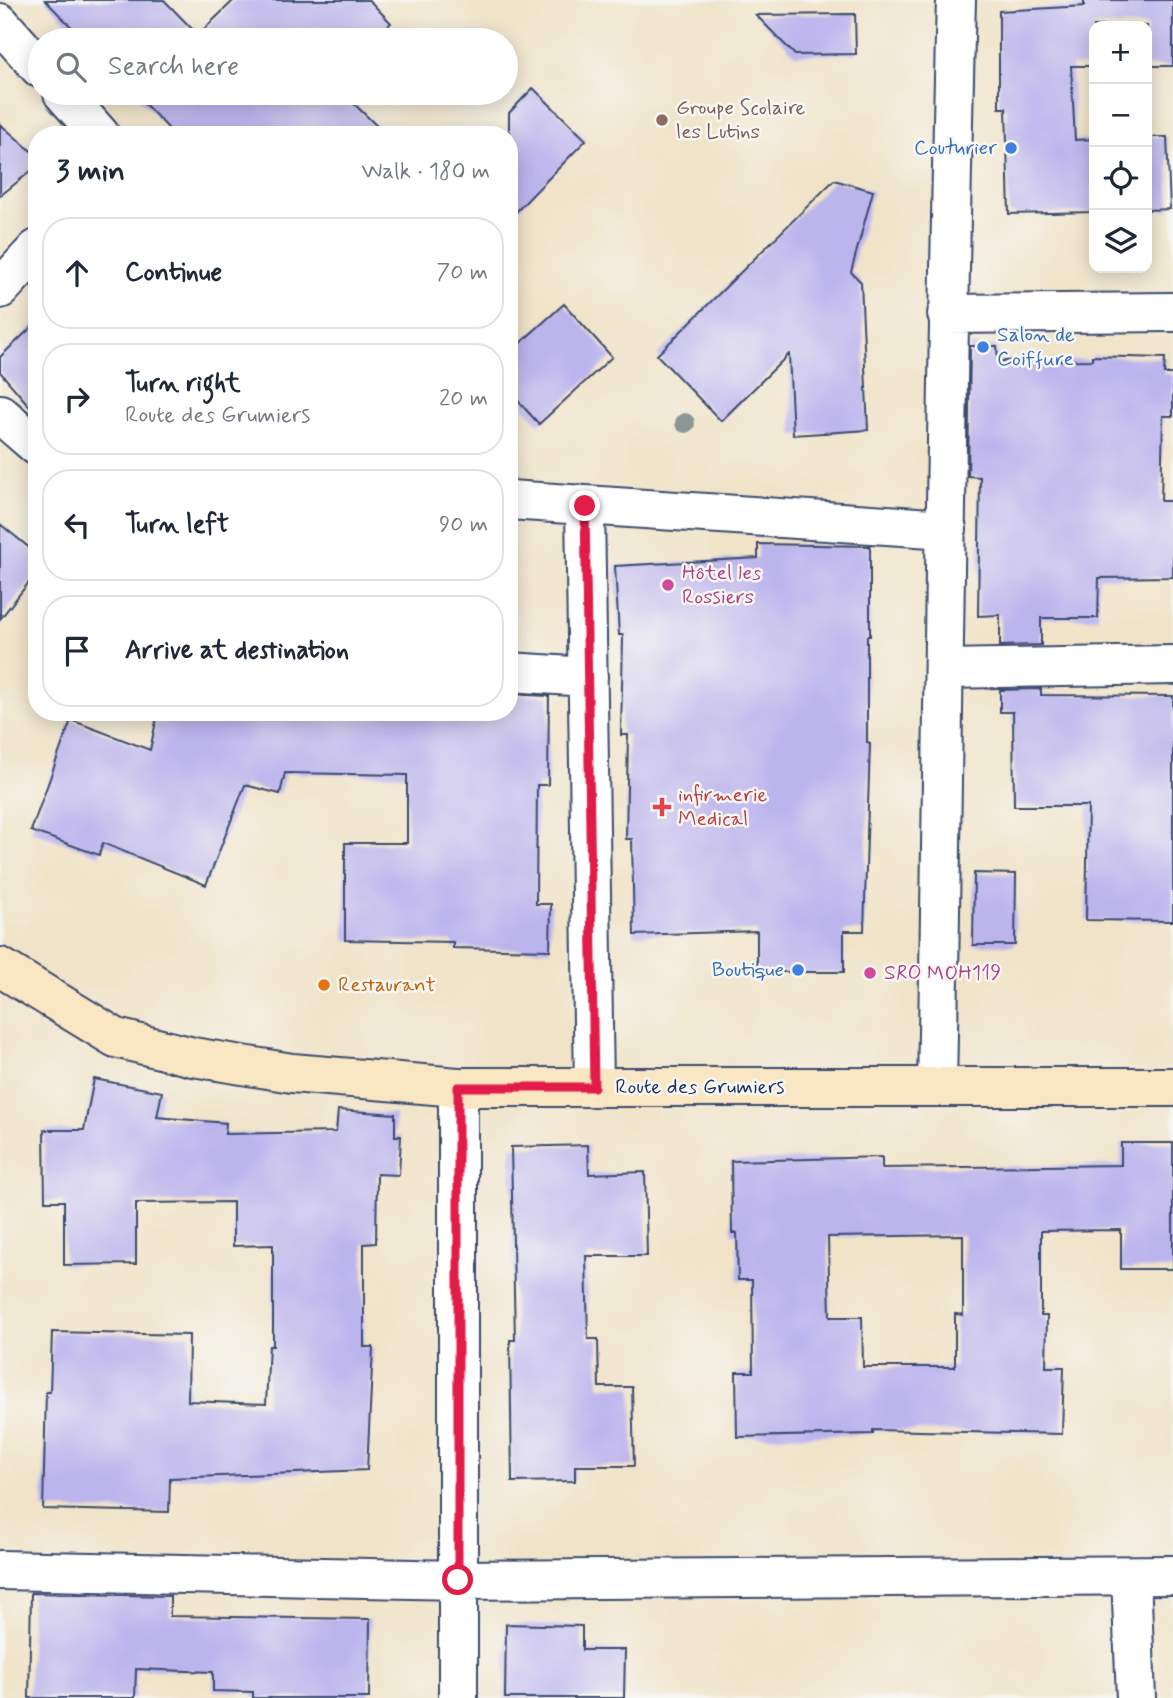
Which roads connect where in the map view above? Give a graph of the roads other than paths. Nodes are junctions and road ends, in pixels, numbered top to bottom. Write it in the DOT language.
graph roads {
  1 [pos="956,0"];
  2 [pos="0,23"];
  3 [pos="28,54"];
  4 [pos="74,105"];
  5 [pos="92,126"];
  6 [pos="28,259"];
  7 [pos="0,289"];
  8 [pos="1173,312"];
  9 [pos="947,314"];
  10 [pos="0,414"];
  11 [pos="28,438"];
  12 [pos="518,501"];
  13 [pos="585,506"];
  14 [pos="947,529"];
  15 [pos="1173,665"];
  16 [pos="946,668"];
  17 [pos="518,673"];
  18 [pos="588,677"];
  19 [pos="0,967"];
  20 [pos="458,1087"];
  21 [pos="594,1087"];
  22 [pos="937,1087"];
  23 [pos="1173,1087"];
  24 [pos="0,1570"];
  25 [pos="1173,1575"];
  26 [pos="1131,1576"];
  27 [pos="458,1580"];
  28 [pos="458,1698"];
  29 [pos="1136,1698"];
  1 -- 9 [label="street"];
  2 -- 3 [label="street"];
  4 -- 5 [label="street"];
  6 -- 7 [label="street"];
  8 -- 9 [label="street"];
  9 -- 14 [label="street"];
  10 -- 11 [label="street"];
  12 -- 13 [label="street"];
  13 -- 14 [label="street"];
  13 -- 18 [label="street"];
  14 -- 16 [label="street"];
  15 -- 16 [label="street"];
  16 -- 22 [label="street"];
  17 -- 18 [label="street"];
  18 -- 21 [label="street"];
  19 -- 20 [label="main road, Route des Grumiers"];
  20 -- 21 [label="main road, Route des Grumiers"];
  20 -- 27 [label="street"];
  21 -- 22 [label="main road, Route des Grumiers"];
  22 -- 23 [label="main road, Route des Grumiers"];
  24 -- 27 [label="street"];
  25 -- 26 [label="street"];
  26 -- 27 [label="street"];
  26 -- 29 [label="street"];
  27 -- 28 [label="street"];
}
